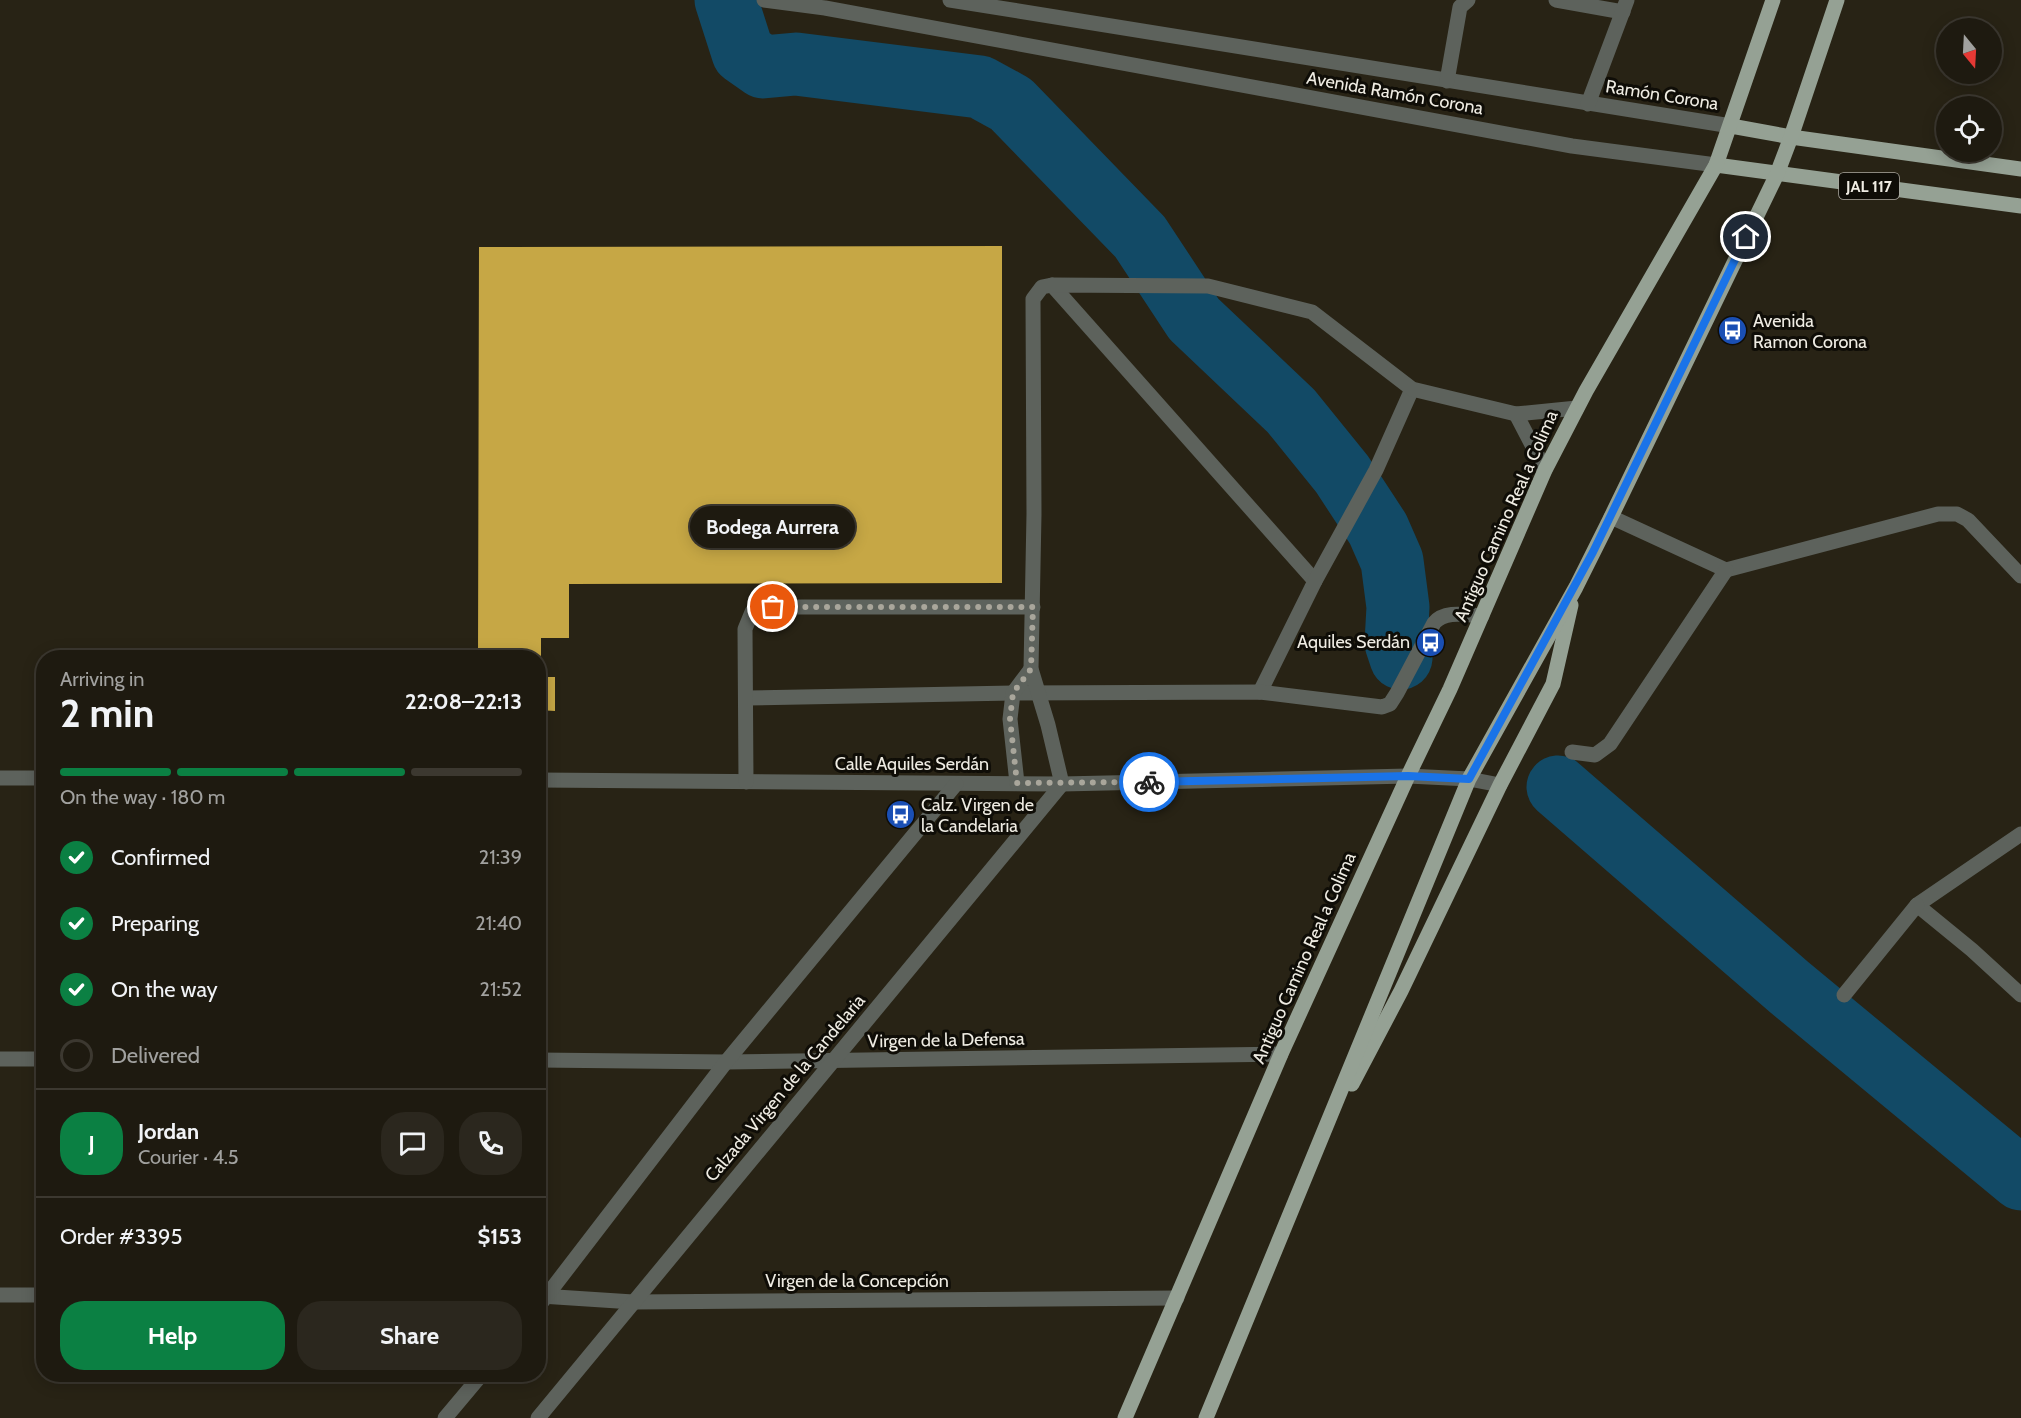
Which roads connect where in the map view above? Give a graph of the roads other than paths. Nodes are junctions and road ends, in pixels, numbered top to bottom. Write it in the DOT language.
graph roads {
  1 [pos="950,0"];
  2 [pos="1467,0"];
  3 [pos="1556,0"];
  4 [pos="1773,0"];
  5 [pos="1837,0"];
  6 [pos="773,1"];
  7 [pos="826,4"];
  8 [pos="1625,6"];
  9 [pos="1447,81"];
  10 [pos="1588,104"];
  11 [pos="1731,126"];
  12 [pos="1791,137"];
  13 [pos="1716,165"];
  14 [pos="2021,169"];
  15 [pos="1777,174"];
  16 [pos="2021,206"];
  17 [pos="1052,285"];
  18 [pos="1412,389"];
  19 [pos="1577,408"];
  20 [pos="1516,414"];
  21 [pos="1545,470"];
  22 [pos="1611,517"];
  23 [pos="1726,570"];
  24 [pos="2021,576"];
  25 [pos="1316,582"];
  26 [pos="1576,587"];
  27 [pos="1033,607"];
  28 [pos="1482,616"];
  29 [pos="1031,669"];
  30 [pos="1038,692"];
  31 [pos="1260,692"];
  32 [pos="1013,693"];
  33 [pos="746,698"];
  34 [pos="1572,752"];
  35 [pos="1408,776"];
  36 [pos="0,778"];
  37 [pos="36,778"];
  38 [pos="1469,779"];
  39 [pos="546,780"];
  40 [pos="746,782"];
  41 [pos="1017,783"];
  42 [pos="956,784"];
  43 [pos="1062,784"];
  44 [pos="1500,785"];
  45 [pos="2021,834"];
  46 [pos="1917,905"];
  47 [pos="1844,995"];
  48 [pos="2021,995"];
  49 [pos="1281,1054"];
  50 [pos="0,1059"];
  51 [pos="36,1059"];
  52 [pos="546,1060"];
  53 [pos="832,1061"];
  54 [pos="726,1062"];
  55 [pos="1308,1169"];
  56 [pos="0,1295"];
  57 [pos="36,1295"];
  58 [pos="546,1295"];
  59 [pos="1177,1298"];
  60 [pos="546,1300"];
  61 [pos="633,1302"];
  62 [pos="475,1382"];
  63 [pos="445,1418"];
  64 [pos="538,1418"];
  65 [pos="1125,1418"];
  66 [pos="1206,1418"];
  1 -- 9 [label="street, Avenida Ramón Corona / JAL 117"];
  2 -- 9 [label="street"];
  3 -- 8 [label="street"];
  4 -- 11 [label="main road, Antiguo Camino Real a Colima"];
  5 -- 12 [label="main road"];
  6 -- 7 [label="street, Avenida Ramón Corona / JAL 117"];
  7 -- 13 [label="street, Avenida Ramón Corona / JAL 117"];
  8 -- 10 [label="street"];
  9 -- 10 [label="street, Avenida Ramón Corona / JAL 117"];
  10 -- 11 [label="street, Ramón Corona / JAL 117"];
  11 -- 12 [label="main road, JAL 117"];
  11 -- 13 [label="main road, Antiguo Camino Real a Colima"];
  12 -- 14 [label="main road, JAL 117"];
  12 -- 15 [label="main road"];
  13 -- 15 [label="main road, Avenida Ramón Corona / JAL 117"];
  13 -- 19 [label="main road, Antiguo Camino Real a Colima"];
  15 -- 16 [label="main road, Avenida Ramón Corona / JAL 117"];
  15 -- 22 [label="main road"];
  17 -- 18 [label="street"];
  17 -- 25 [label="street"];
  17 -- 27 [label="street"];
  18 -- 20 [label="street"];
  18 -- 25 [label="street"];
  19 -- 20 [label="street"];
  19 -- 21 [label="main road, Antiguo Camino Real a Colima"];
  20 -- 21 [label="street"];
  21 -- 28 [label="main road, Antiguo Camino Real a Colima"];
  22 -- 23 [label="street"];
  22 -- 26 [label="main road"];
  23 -- 24 [label="street"];
  23 -- 34 [label="street"];
  25 -- 31 [label="street"];
  26 -- 38 [label="main road"];
  26 -- 44 [label="main road"];
  27 -- 29 [label="street"];
  27 -- 33 [label="street"];
  28 -- 31 [label="street"];
  28 -- 35 [label="main road, Antiguo Camino Real a Colima"];
  29 -- 30 [label="street"];
  29 -- 32 [label="street"];
  30 -- 31 [label="street"];
  30 -- 32 [label="street"];
  30 -- 43 [label="street"];
  32 -- 33 [label="street"];
  32 -- 41 [label="street"];
  33 -- 40 [label="street"];
  35 -- 38 [label="street, Calle Aquiles Serdán"];
  35 -- 43 [label="street, Calle Aquiles Serdán"];
  35 -- 49 [label="main road, Antiguo Camino Real a Colima"];
  36 -- 37 [label="street"];
  38 -- 44 [label="street, Calle Aquiles Serdán"];
  38 -- 55 [label="main road"];
  39 -- 40 [label="street, Calle Aquiles Serdán"];
  40 -- 42 [label="street, Calle Aquiles Serdán"];
  41 -- 42 [label="street, Calle Aquiles Serdán"];
  41 -- 43 [label="street, Calle Aquiles Serdán"];
  42 -- 54 [label="street"];
  43 -- 53 [label="street, Calzada Virgen de la Candelaria"];
  44 -- 55 [label="main road"];
  45 -- 46 [label="street"];
  46 -- 47 [label="street"];
  46 -- 48 [label="street"];
  49 -- 53 [label="street, Virgen de la Defensa"];
  49 -- 59 [label="main road, Antiguo Camino Real a Colima"];
  50 -- 51 [label="street"];
  52 -- 54 [label="street, Virgen de la Defensa"];
  53 -- 54 [label="street, Virgen de la Defensa"];
  53 -- 61 [label="street, Calzada Virgen de la Candelaria"];
  54 -- 58 [label="street"];
  55 -- 66 [label="main road"];
  56 -- 57 [label="street"];
  59 -- 61 [label="street, Virgen de la Concepción"];
  59 -- 65 [label="main road, Antiguo Camino Real a Colima"];
  60 -- 61 [label="street, Virgen de la Concepción"];
  61 -- 64 [label="street, Calzada Virgen de la Candelaria"];
  62 -- 63 [label="street"];
}
